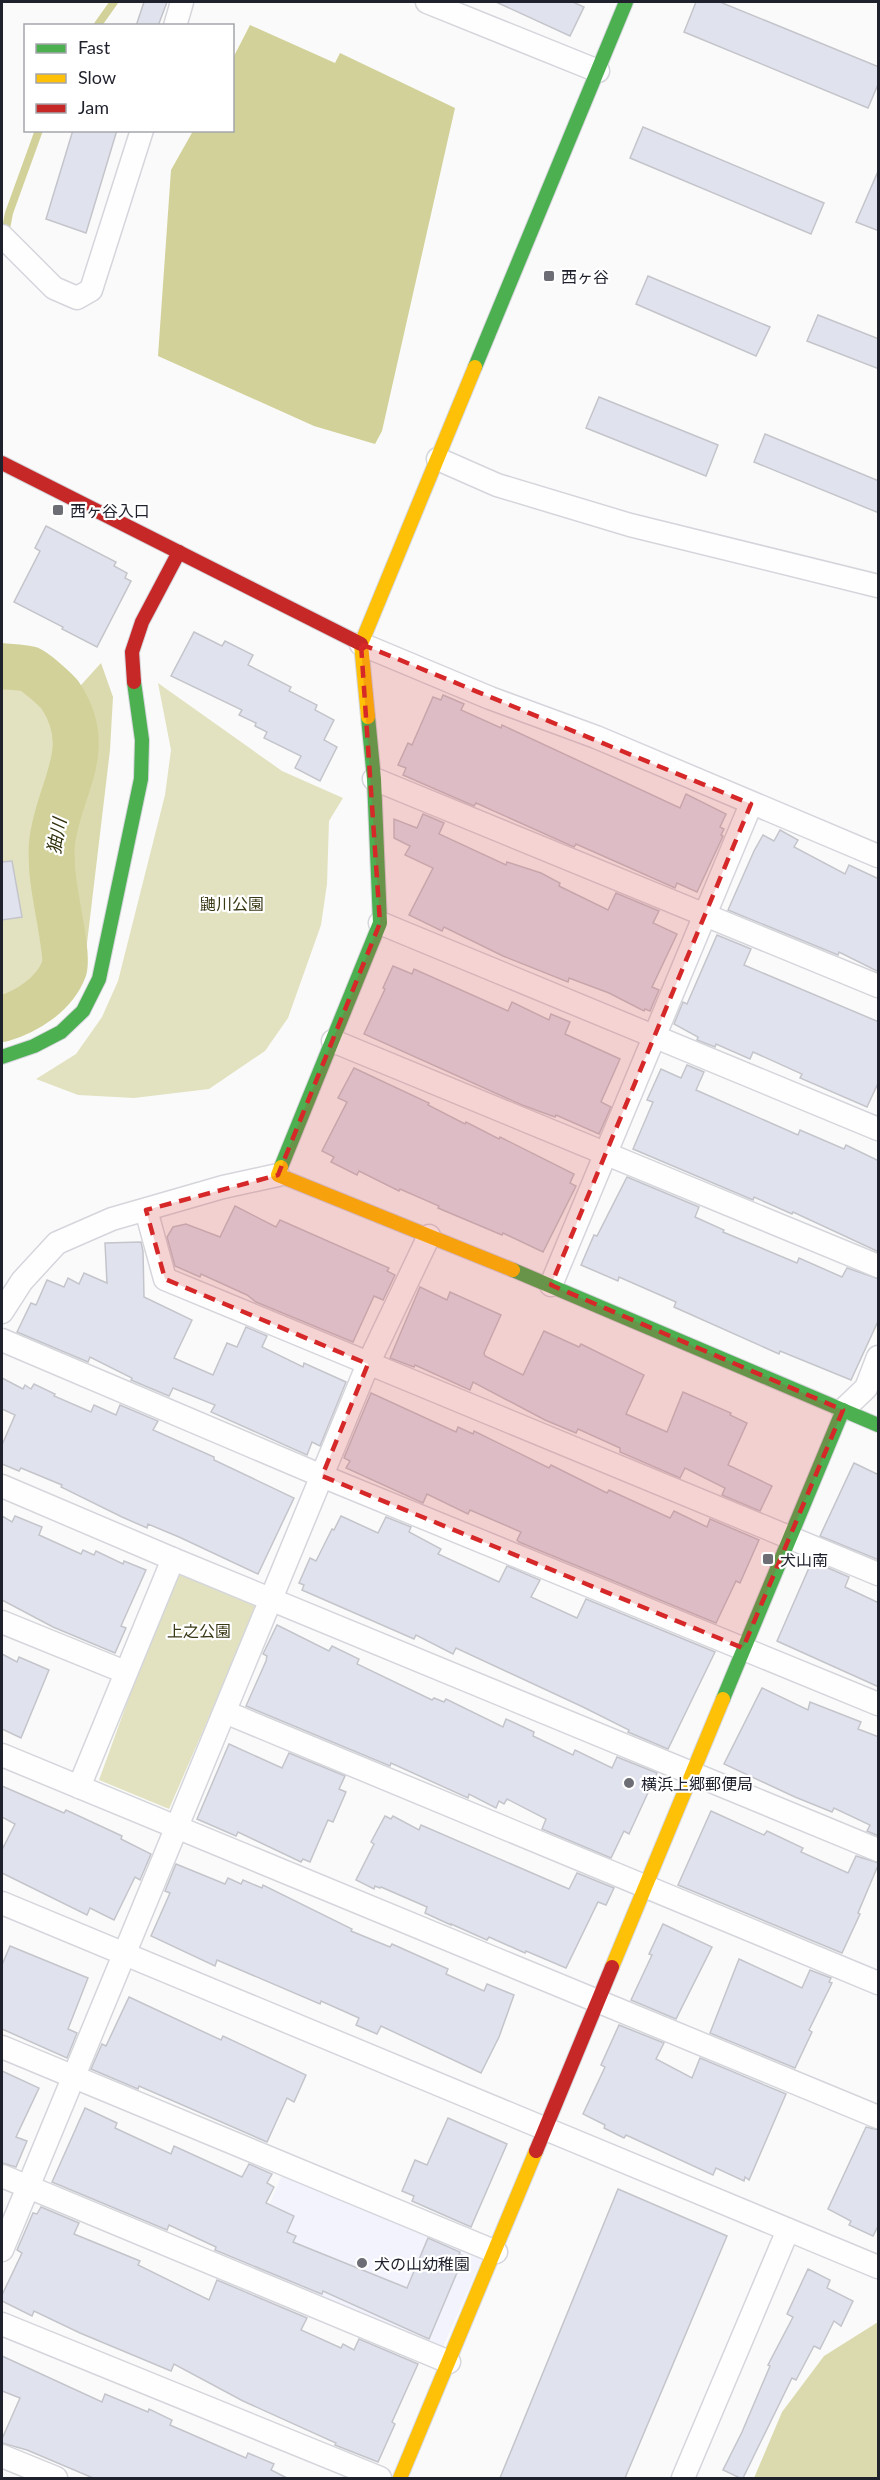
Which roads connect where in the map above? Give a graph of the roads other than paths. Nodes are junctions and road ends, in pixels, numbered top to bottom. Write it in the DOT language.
graph roads {
  1 [pos="182,2"];
  2 [pos="428,2"];
  3 [pos="626,2"];
  4 [pos="455,7"];
  5 [pos="176,24"];
  6 [pos="598,71"];
  7 [pos="141,132"];
  8 [pos="2,236"];
  9 [pos="438,459"];
  10 [pos="2,463"];
  11 [pos="179,552"];
  12 [pos="879,586"];
  13 [pos="361,644"];
  14 [pos="374,779"];
  15 [pos="751,804"];
  16 [pos="879,856"];
  17 [pos="706,914"];
  18 [pos="380,923"];
  19 [pos="879,986"];
  20 [pos="654,1036"];
  21 [pos="333,1041"];
  22 [pos="2,1057"];
  23 [pos="879,1129"];
  24 [pos="606,1153"];
  25 [pos="278,1175"];
  26 [pos="146,1210"];
  27 [pos="429,1236"];
  28 [pos="879,1266"];
  29 [pos="551,1286"];
  30 [pos="2,1312"];
  31 [pos="2,1340"];
  32 [pos="879,1357"];
  33 [pos="368,1364"];
  34 [pos="843,1410"];
  35 [pos="879,1425"];
  36 [pos="322,1476"];
  37 [pos="2,1486"];
  38 [pos="791,1537"];
  39 [pos="173,1559"];
  40 [pos="879,1574"];
  41 [pos="272,1599"];
  42 [pos="2,1622"];
  43 [pos="743,1648"];
  44 [pos="125,1672"];
  45 [pos="879,1704"];
  46 [pos="225,1712"];
  47 [pos="2,1755"];
  48 [pos="693,1773"];
  49 [pos="80,1787"];
  50 [pos="177,1827"];
  51 [pos="879,1850"];
  52 [pos="646,1886"];
  53 [pos="2,1903"];
  54 [pos="125,1953"];
  55 [pos="879,1983"];
  56 [pos="598,2001"];
  57 [pos="2,2047"];
  58 [pos="74,2076"];
  59 [pos="879,2117"];
  60 [pos="545,2130"];
  61 [pos="2,2176"];
  62 [pos="27,2187"];
  63 [pos="788,2230"];
  64 [pos="2,2250"];
  65 [pos="496,2252"];
  66 [pos="879,2267"];
  67 [pos="2,2324"];
  68 [pos="448,2362"];
  69 [pos="2,2456"];
  70 [pos="56,2478"];
  71 [pos="380,2478"];
  72 [pos="400,2478"];
  73 [pos="683,2478"];
  1 -- 5 [label="street"];
  2 -- 4 [label="street"];
  3 -- 6 [label="street"];
  4 -- 6 [label="street"];
  6 -- 9 [label="street"];
  7 -- 8 [label="street"];
  9 -- 12 [label="street"];
  9 -- 13 [label="street"];
  10 -- 11 [label="street"];
  11 -- 13 [label="street"];
  11 -- 22 [label="street"];
  13 -- 14 [label="street"];
  13 -- 15 [label="street"];
  14 -- 17 [label="street"];
  14 -- 18 [label="street"];
  15 -- 16 [label="street"];
  15 -- 17 [label="street"];
  17 -- 19 [label="street"];
  17 -- 20 [label="street"];
  18 -- 20 [label="street"];
  18 -- 21 [label="street"];
  20 -- 23 [label="street"];
  20 -- 24 [label="street"];
  21 -- 24 [label="street"];
  21 -- 25 [label="street"];
  24 -- 28 [label="street"];
  24 -- 29 [label="street"];
  25 -- 26 [label="street"];
  25 -- 27 [label="street"];
  26 -- 30 [label="street"];
  26 -- 33 [label="street"];
  27 -- 29 [label="street"];
  27 -- 33 [label="street"];
  29 -- 34 [label="street"];
  31 -- 36 [label="street"];
  32 -- 34 [label="street"];
  33 -- 36 [label="street"];
  33 -- 38 [label="street"];
  34 -- 35 [label="street"];
  34 -- 38 [label="street"];
  36 -- 41 [label="street"];
  36 -- 43 [label="street"];
  37 -- 39 [label="street"];
  38 -- 40 [label="street"];
  38 -- 43 [label="street"];
  39 -- 41 [label="street"];
  39 -- 44 [label="street"];
  41 -- 46 [label="street"];
  41 -- 48 [label="street"];
  42 -- 44 [label="street"];
  43 -- 45 [label="street"];
  43 -- 48 [label="street"];
  44 -- 49 [label="street"];
  46 -- 50 [label="street"];
  46 -- 52 [label="street"];
  47 -- 49 [label="street"];
  48 -- 51 [label="street"];
  48 -- 52 [label="street"];
  49 -- 50 [label="street"];
  50 -- 54 [label="street"];
  50 -- 56 [label="street"];
  52 -- 55 [label="street"];
  52 -- 56 [label="street"];
  53 -- 54 [label="street"];
  54 -- 58 [label="street"];
  54 -- 60 [label="street"];
  56 -- 59 [label="street"];
  56 -- 60 [label="street"];
  57 -- 58 [label="street"];
  58 -- 62 [label="street"];
  58 -- 65 [label="street"];
  60 -- 63 [label="street"];
  60 -- 65 [label="street"];
  61 -- 62 [label="street"];
  62 -- 64 [label="street"];
  62 -- 68 [label="street"];
  63 -- 66 [label="street"];
  63 -- 73 [label="street"];
  65 -- 68 [label="street"];
  67 -- 71 [label="street"];
  68 -- 72 [label="street"];
  69 -- 70 [label="street"];
}
